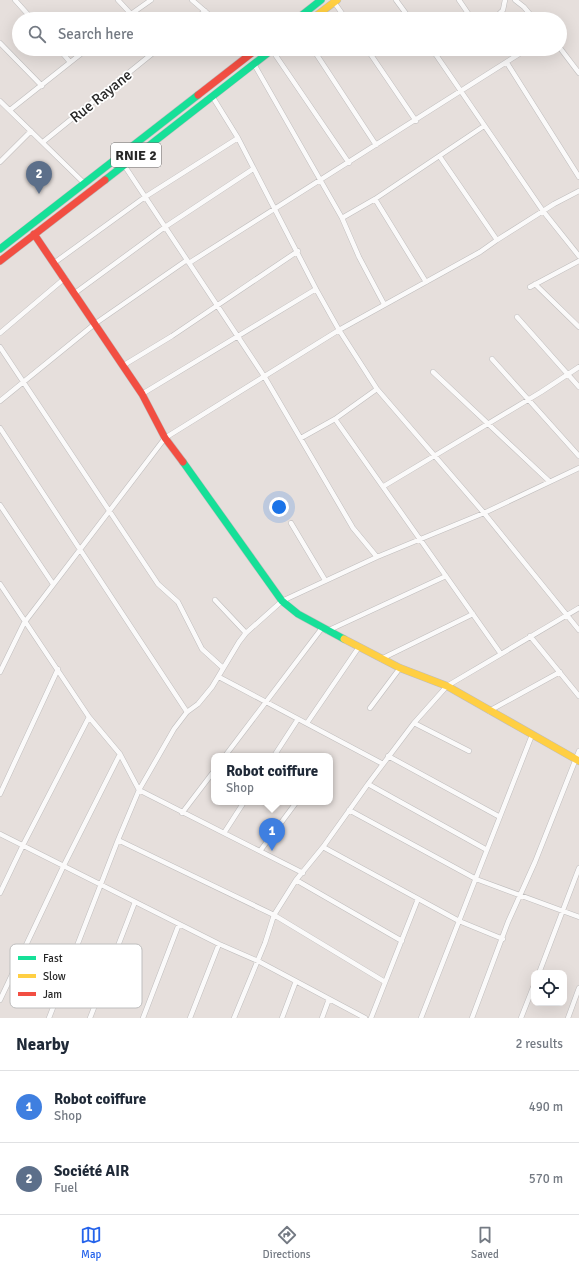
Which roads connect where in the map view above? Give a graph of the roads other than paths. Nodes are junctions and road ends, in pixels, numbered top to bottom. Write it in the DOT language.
graph roads {
  1 [pos="15,0"];
  2 [pos="118,0"];
  3 [pos="151,0"];
  4 [pos="192,0"];
  5 [pos="396,0"];
  6 [pos="459,0"];
  7 [pos="505,0"];
  8 [pos="515,0"];
  9 [pos="318,1"];
  10 [pos="336,1"];
  11 [pos="205,11"];
  12 [pos="26,12"];
  13 [pos="129,12"];
  14 [pos="134,12"];
  15 [pos="305,12"];
  16 [pos="321,12"];
  17 [pos="342,12"];
  18 [pos="405,12"];
  19 [pos="467,12"];
  20 [pos="501,12"];
  21 [pos="528,12"];
  22 [pos="0,43"];
  23 [pos="12,55"];
  24 [pos="13,56"];
  25 [pos="65,56"];
  26 [pos="78,56"];
  27 [pos="149,56"];
  28 [pos="246,56"];
  29 [pos="264,56"];
  30 [pos="278,56"];
  31 [pos="318,56"];
  32 [pos="372,56"];
  33 [pos="436,56"];
  34 [pos="517,56"];
  35 [pos="566,56"];
  36 [pos="70,62"];
  37 [pos="507,63"];
  38 [pos="254,64"];
  39 [pos="579,73"];
  40 [pos="42,86"];
  41 [pos="461,92"];
  42 [pos="212,96"];
  43 [pos="0,101"];
  44 [pos="10,110"];
  45 [pos="416,120"];
  46 [pos="484,126"];
  47 [pos="31,131"];
  48 [pos="238,138"];
  49 [pos="43,142"];
  50 [pos="376,145"];
  51 [pos="440,157"];
  52 [pos="0,162"];
  53 [pos="349,163"];
  54 [pos="124,165"];
  55 [pos="253,169"];
  56 [pos="579,177"];
  57 [pos="320,180"];
  58 [pos="84,183"];
  59 [pos="579,191"];
  60 [pos="145,197"];
  61 [pos="375,199"];
  62 [pos="275,209"];
  63 [pos="543,211"];
  64 [pos="342,218"];
  65 [pos="165,227"];
  66 [pos="34,234"];
  67 [pos="496,240"];
  68 [pos="0,249"];
  69 [pos="298,251"];
  70 [pos="579,256"];
  71 [pos="0,261"];
  72 [pos="188,261"];
  73 [pos="579,261"];
  74 [pos="54,263"];
  75 [pos="65,278"];
  76 [pos="426,282"];
  77 [pos="535,284"];
  78 [pos="530,287"];
  79 [pos="316,289"];
  80 [pos="75,293"];
  81 [pos="384,304"];
  82 [pos="217,306"];
  83 [pos="517,317"];
  84 [pos="96,323"];
  85 [pos="579,327"];
  86 [pos="340,330"];
  87 [pos="0,333"];
  88 [pos="238,336"];
  89 [pos="0,348"];
  90 [pos="492,359"];
  91 [pos="124,365"];
  92 [pos="579,367"];
  93 [pos="433,372"];
  94 [pos="568,374"];
  95 [pos="264,376"];
  96 [pos="23,381"];
  97 [pos="579,387"];
  98 [pos="377,389"];
  99 [pos="142,394"];
  100 [pos="529,398"];
  101 [pos="0,400"];
  102 [pos="335,419"];
  103 [pos="488,423"];
  104 [pos="0,428"];
  105 [pos="165,438"];
  106 [pos="301,438"];
  107 [pos="433,456"];
  108 [pos="579,456"];
  109 [pos="579,468"];
  110 [pos="549,481"];
  111 [pos="384,486"];
  112 [pos="0,505"];
  113 [pos="109,511"];
  114 [pos="484,513"];
  115 [pos="291,523"];
  116 [pos="420,539"];
  117 [pos="79,549"];
  118 [pos="377,557"];
  119 [pos="446,576"];
  120 [pos="325,580"];
  121 [pos="0,584"];
  122 [pos="53,584"];
  123 [pos="215,600"];
  124 [pos="282,601"];
  125 [pos="579,608"];
  126 [pos="473,614"];
  127 [pos="566,616"];
  128 [pos="24,623"];
  129 [pos="325,630"];
  130 [pos="579,630"];
  131 [pos="246,634"];
  132 [pos="530,636"];
  133 [pos="359,647"];
  134 [pos="501,654"];
  135 [pos="381,659"];
  136 [pos="223,668"];
  137 [pos="400,668"];
  138 [pos="58,669"];
  139 [pos="0,672"];
  140 [pos="560,672"];
  141 [pos="219,677"];
  142 [pos="447,686"];
  143 [pos="579,696"];
  144 [pos="266,702"];
  145 [pos="370,708"];
  146 [pos="489,711"];
  147 [pos="187,712"];
  148 [pos="89,717"];
  149 [pos="298,719"];
  150 [pos="307,723"];
  151 [pos="414,723"];
  152 [pos="532,735"];
  153 [pos="469,751"];
  154 [pos="579,751"];
  155 [pos="227,753"];
  156 [pos="276,753"];
  157 [pos="120,754"];
  158 [pos="388,756"];
  159 [pos="577,760"];
  160 [pos="383,764"];
  161 [pos="211,775"];
  162 [pos="368,784"];
  163 [pos="139,790"];
  164 [pos="0,794"];
  165 [pos="242,805"];
  166 [pos="294,805"];
  167 [pos="349,810"];
  168 [pos="182,813"];
  169 [pos="500,817"];
  170 [pos="224,833"];
  171 [pos="0,834"];
  172 [pos="118,840"];
  173 [pos="23,845"];
  174 [pos="323,847"];
  175 [pos="487,850"];
  176 [pos="260,851"];
  177 [pos="64,865"];
  178 [pos="579,868"];
  179 [pos="302,873"];
  180 [pos="476,879"];
  181 [pos="296,880"];
  182 [pos="100,884"];
  183 [pos="0,893"];
  184 [pos="521,896"];
  185 [pos="418,899"];
  186 [pos="135,902"];
  187 [pos="563,911"];
  188 [pos="274,915"];
  189 [pos="579,917"];
  190 [pos="459,921"];
  191 [pos="179,924"];
  192 [pos="503,939"];
  193 [pos="402,941"];
  194 [pos="27,944"];
  195 [pos="77,944"];
  196 [pos="119,944"];
  197 [pos="219,944"];
  198 [pos="258,960"];
  199 [pos="540,970"];
  200 [pos="10,979"];
  201 [pos="296,981"];
  202 [pos="385,982"];
  203 [pos="579,988"];
  204 [pos="531,993"];
  205 [pos="329,999"];
  206 [pos="0,1000"];
  207 [pos="53,1008"];
  208 [pos="94,1008"];
  209 [pos="49,1018"];
  210 [pos="90,1018"];
  211 [pos="143,1018"];
  212 [pos="190,1018"];
  213 [pos="234,1018"];
  214 [pos="282,1018"];
  215 [pos="322,1018"];
  216 [pos="365,1018"];
  217 [pos="371,1018"];
  218 [pos="421,1018"];
  219 [pos="472,1018"];
  220 [pos="521,1018"];
  221 [pos="568,1018"];
  1 -- 12 [label="street"];
  2 -- 13 [label="street"];
  3 -- 14 [label="street"];
  4 -- 11 [label="street"];
  5 -- 18 [label="street"];
  6 -- 19 [label="street"];
  7 -- 20 [label="street"];
  8 -- 21 [label="street"];
  9 -- 15 [label="street"];
  10 -- 16 [label="street"];
  10 -- 17 [label="street"];
  22 -- 23 [label="street"];
  24 -- 40 [label="street"];
  25 -- 36 [label="street"];
  26 -- 36 [label="street"];
  27 -- 49 [label="street, Rue Rayane"];
  28 -- 58 [label="street, RNIE 2"];
  29 -- 38 [label="street, RNIE 2"];
  30 -- 53 [label="street"];
  31 -- 50 [label="street"];
  32 -- 45 [label="street"];
  33 -- 41 [label="street"];
  34 -- 37 [label="street"];
  35 -- 39 [label="street"];
  36 -- 40 [label="street"];
  37 -- 41 [label="street"];
  37 -- 56 [label="street"];
  38 -- 42 [label="street, RNIE 2"];
  38 -- 57 [label="street"];
  40 -- 44 [label="street"];
  41 -- 45 [label="street"];
  41 -- 46 [label="street"];
  42 -- 48 [label="street"];
  42 -- 54 [label="street, RNIE 2"];
  43 -- 44 [label="street"];
  44 -- 47 [label="street"];
  45 -- 50 [label="street"];
  46 -- 51 [label="street"];
  46 -- 63 [label="street"];
  47 -- 49 [label="street"];
  47 -- 52 [label="street"];
  48 -- 55 [label="street"];
  48 -- 60 [label="street"];
  49 -- 58 [label="street"];
  50 -- 53 [label="street"];
  51 -- 61 [label="street"];
  51 -- 67 [label="street"];
  53 -- 57 [label="street"];
  54 -- 60 [label="street"];
  54 -- 66 [label="street, RNIE 2"];
  55 -- 62 [label="street"];
  55 -- 65 [label="street"];
  57 -- 62 [label="street"];
  57 -- 64 [label="street"];
  58 -- 68 [label="street, RNIE 2"];
  59 -- 63 [label="street"];
  60 -- 65 [label="street"];
  60 -- 74 [label="street"];
  61 -- 64 [label="street"];
  61 -- 76 [label="street"];
  62 -- 69 [label="street"];
  62 -- 72 [label="street"];
  63 -- 67 [label="street"];
  63 -- 70 [label="street"];
  64 -- 81 [label="street"];
  65 -- 72 [label="street"];
  65 -- 80 [label="street"];
  66 -- 71 [label="street, RNIE 2"];
  66 -- 74 [label="street"];
  67 -- 76 [label="street"];
  69 -- 79 [label="street"];
  69 -- 82 [label="street"];
  72 -- 82 [label="street"];
  72 -- 84 [label="street"];
  73 -- 77 [label="street"];
  74 -- 75 [label="street"];
  75 -- 80 [label="street"];
  75 -- 87 [label="street"];
  76 -- 81 [label="street"];
  77 -- 78 [label="street"];
  77 -- 85 [label="street"];
  79 -- 86 [label="street"];
  79 -- 88 [label="street"];
  80 -- 84 [label="street"];
  81 -- 86 [label="street"];
  82 -- 88 [label="street"];
  82 -- 91 [label="street"];
  83 -- 94 [label="street"];
  84 -- 91 [label="street"];
  84 -- 96 [label="street"];
  86 -- 95 [label="street"];
  86 -- 98 [label="street"];
  88 -- 95 [label="street"];
  88 -- 99 [label="street"];
  89 -- 96 [label="street"];
  90 -- 100 [label="street"];
  91 -- 99 [label="street"];
  92 -- 94 [label="street"];
  93 -- 103 [label="street"];
  94 -- 97 [label="street"];
  94 -- 100 [label="street"];
  95 -- 105 [label="street"];
  95 -- 106 [label="street"];
  96 -- 101 [label="street"];
  96 -- 113 [label="street"];
  98 -- 102 [label="street"];
  98 -- 107 [label="street"];
  99 -- 105 [label="street"];
  100 -- 103 [label="street"];
  100 -- 108 [label="street"];
  102 -- 106 [label="street"];
  102 -- 111 [label="street"];
  103 -- 107 [label="street"];
  103 -- 110 [label="street"];
  104 -- 117 [label="street"];
  105 -- 113 [label="street"];
  105 -- 124 [label="street"];
  106 -- 118 [label="street"];
  107 -- 111 [label="street"];
  107 -- 114 [label="street"];
  109 -- 110 [label="street"];
  110 -- 114 [label="street"];
  111 -- 116 [label="street"];
  112 -- 122 [label="street"];
  113 -- 117 [label="street"];
  113 -- 136 [label="street"];
  114 -- 116 [label="street"];
  114 -- 127 [label="street"];
  115 -- 120 [label="street"];
  116 -- 118 [label="street"];
  116 -- 119 [label="street"];
  117 -- 122 [label="street"];
  117 -- 147 [label="street"];
  118 -- 120 [label="street"];
  119 -- 126 [label="street"];
  119 -- 129 [label="street"];
  120 -- 124 [label="street"];
  121 -- 128 [label="street"];
  122 -- 128 [label="street"];
  123 -- 131 [label="street"];
  124 -- 129 [label="street"];
  124 -- 131 [label="street"];
  125 -- 127 [label="street"];
  126 -- 134 [label="street"];
  126 -- 135 [label="street"];
  127 -- 130 [label="street"];
  127 -- 132 [label="street"];
  128 -- 138 [label="street"];
  128 -- 139 [label="street"];
  129 -- 133 [label="street"];
  129 -- 144 [label="street"];
  131 -- 136 [label="street"];
  132 -- 134 [label="street"];
  132 -- 140 [label="street"];
  133 -- 135 [label="street"];
  133 -- 150 [label="street"];
  134 -- 142 [label="street"];
  135 -- 137 [label="street"];
  136 -- 141 [label="street"];
  137 -- 142 [label="street"];
  137 -- 145 [label="street"];
  138 -- 148 [label="street"];
  138 -- 164 [label="street"];
  140 -- 143 [label="street"];
  140 -- 146 [label="street"];
  141 -- 144 [label="street"];
  141 -- 147 [label="street"];
  142 -- 146 [label="street"];
  142 -- 151 [label="street"];
  144 -- 149 [label="street"];
  144 -- 155 [label="street"];
  146 -- 152 [label="street"];
  147 -- 163 [label="street"];
  148 -- 157 [label="street"];
  148 -- 173 [label="street"];
  149 -- 150 [label="street"];
  149 -- 156 [label="street"];
  150 -- 160 [label="street"];
  151 -- 153 [label="street"];
  151 -- 158 [label="street"];
  152 -- 159 [label="street"];
  152 -- 169 [label="street"];
  154 -- 159 [label="street"];
  157 -- 163 [label="street"];
  157 -- 177 [label="street"];
  158 -- 160 [label="street"];
  158 -- 169 [label="street"];
  159 -- 184 [label="street"];
  160 -- 162 [label="street"];
  161 -- 168 [label="street"];
  162 -- 167 [label="street"];
  162 -- 175 [label="street"];
  163 -- 168 [label="street"];
  163 -- 172 [label="street"];
  165 -- 170 [label="street"];
  166 -- 176 [label="street"];
  167 -- 174 [label="street"];
  167 -- 180 [label="street"];
  168 -- 170 [label="street"];
  169 -- 175 [label="street"];
  170 -- 176 [label="street"];
  171 -- 173 [label="street"];
  172 -- 182 [label="street"];
  172 -- 188 [label="street"];
  173 -- 177 [label="street"];
  173 -- 183 [label="street"];
  174 -- 179 [label="street"];
  174 -- 185 [label="street"];
  175 -- 180 [label="street"];
  176 -- 179 [label="street"];
  177 -- 182 [label="street"];
  177 -- 194 [label="street"];
  178 -- 187 [label="street"];
  179 -- 181 [label="street"];
  180 -- 184 [label="street"];
  180 -- 190 [label="street"];
  181 -- 188 [label="street"];
  181 -- 193 [label="street"];
  182 -- 186 [label="street"];
  182 -- 195 [label="street"];
  184 -- 187 [label="street"];
  184 -- 192 [label="street"];
  185 -- 190 [label="street"];
  185 -- 193 [label="street"];
  186 -- 191 [label="street"];
  186 -- 196 [label="street"];
  187 -- 189 [label="street"];
  187 -- 199 [label="street"];
  188 -- 198 [label="street"];
  188 -- 202 [label="street"];
  190 -- 192 [label="street"];
  190 -- 218 [label="street"];
  191 -- 197 [label="street"];
  191 -- 211 [label="street"];
  192 -- 219 [label="street"];
  193 -- 202 [label="street"];
  197 -- 198 [label="street"];
  197 -- 212 [label="street"];
  198 -- 201 [label="street"];
  198 -- 213 [label="street"];
  200 -- 206 [label="street"];
  201 -- 205 [label="street"];
  201 -- 214 [label="street"];
  202 -- 217 [label="street"];
  203 -- 221 [label="street"];
  204 -- 220 [label="street"];
  205 -- 215 [label="street"];
  205 -- 216 [label="street"];
  207 -- 209 [label="street"];
  208 -- 210 [label="street"];
}
